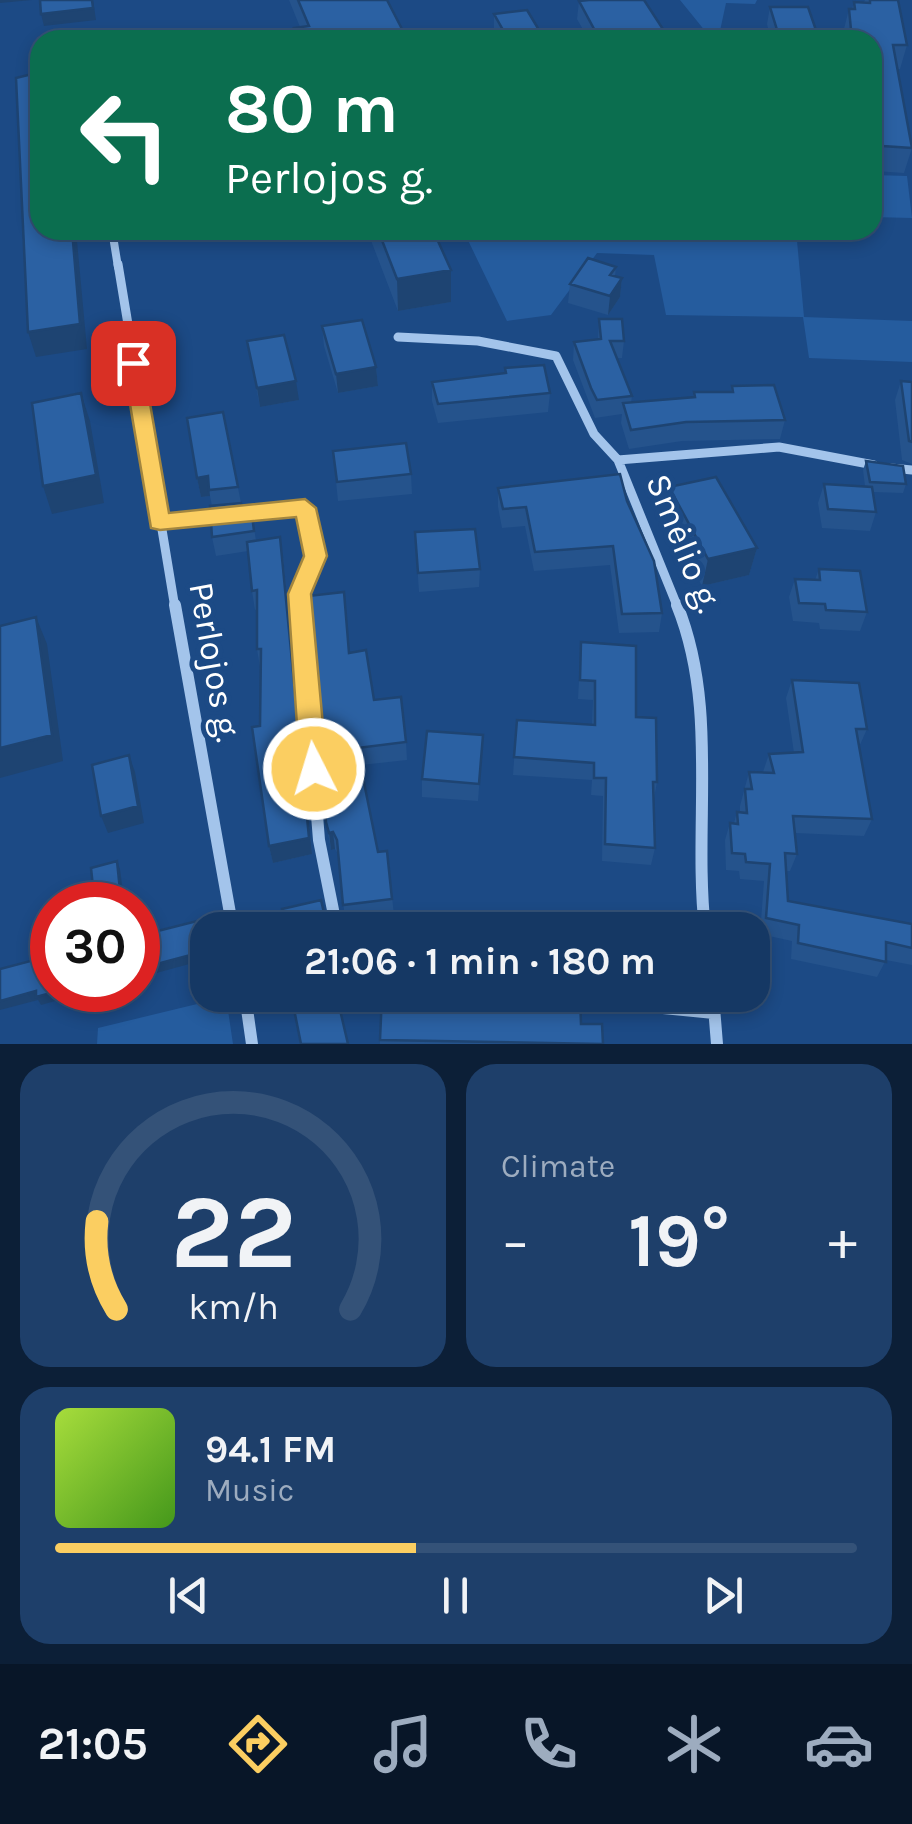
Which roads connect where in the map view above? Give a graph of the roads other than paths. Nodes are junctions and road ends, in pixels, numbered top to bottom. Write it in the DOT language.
graph roads {
  1 [pos="114,240"];
  2 [pos="398,337"];
  3 [pos="618,460"];
  4 [pos="912,470"];
  5 [pos="160,522"];
  6 [pos="231,912"];
  7 [pos="334,912"];
  8 [pos="703,912"];
  9 [pos="247,1012"];
  10 [pos="704,1012"];
  11 [pos="714,1013"];
  12 [pos="252,1044"];
  13 [pos="716,1044"];
  1 -- 5 [label="street, Perlojos g."];
  2 -- 3 [label="street, Smėlio g."];
  3 -- 4 [label="street"];
  3 -- 8 [label="street, Smėlio g."];
  5 -- 6 [label="street, Perlojos g."];
  5 -- 7 [label="street"];
  9 -- 12 [label="street"];
  10 -- 11 [label="street"];
  11 -- 13 [label="street"];
}
